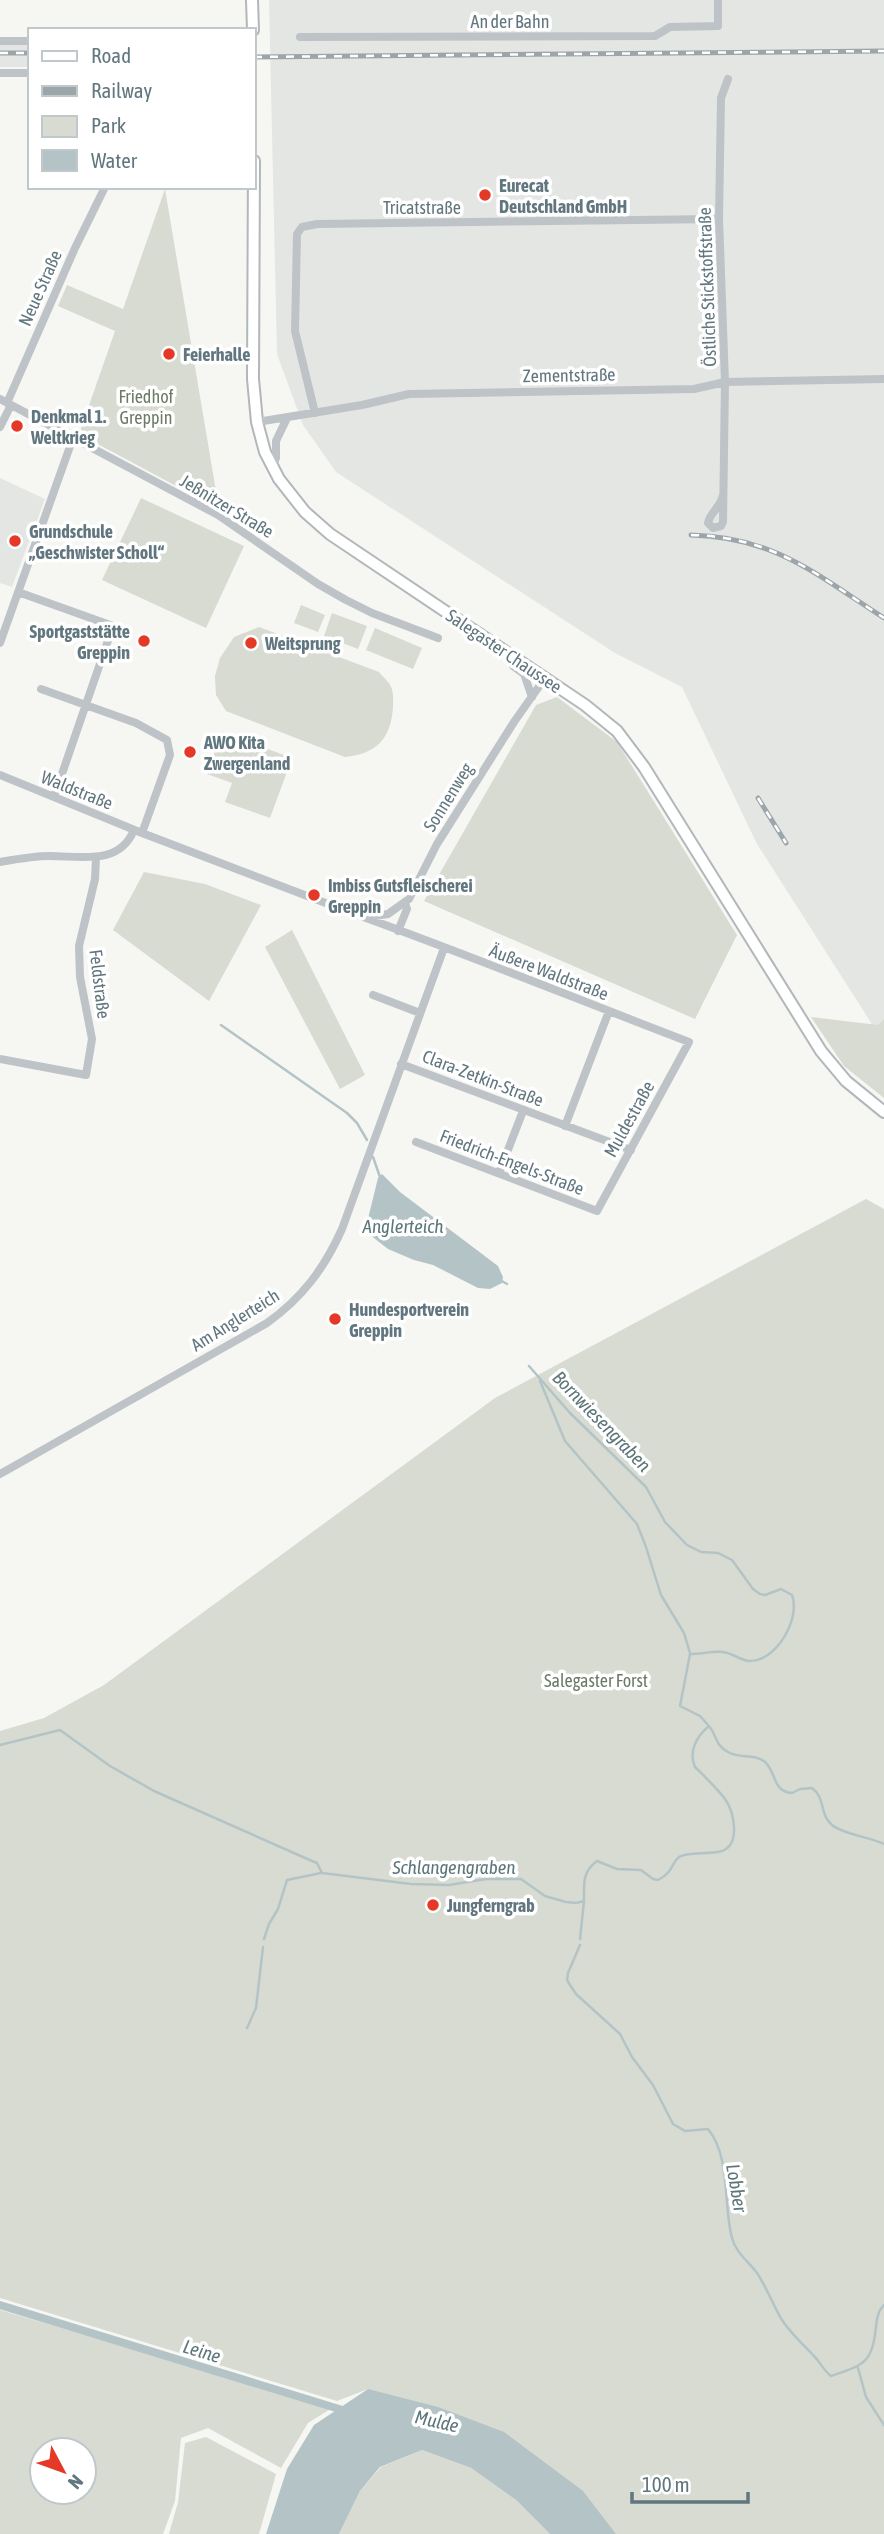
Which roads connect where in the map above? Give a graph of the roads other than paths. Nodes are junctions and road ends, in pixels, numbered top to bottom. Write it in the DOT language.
graph roads {
  1 [pos="253,0"];
  2 [pos="718,0"];
  3 [pos="253,28"];
  4 [pos="300,37"];
  5 [pos="0,41"];
  6 [pos="28,41"];
  7 [pos="0,73"];
  8 [pos="28,73"];
  9 [pos="728,79"];
  10 [pos="104,189"];
  11 [pos="254,189"];
  12 [pos="719,219"];
  13 [pos="884,379"];
  14 [pos="725,382"];
  15 [pos="6,402"];
  16 [pos="315,413"];
  17 [pos="287,418"];
  18 [pos="257,422"];
  19 [pos="0,427"];
  20 [pos="73,438"];
  21 [pos="272,468"];
  22 [pos="723,495"];
  23 [pos="18,592"];
  24 [pos="438,638"];
  25 [pos="0,643"];
  26 [pos="511,656"];
  27 [pos="545,678"];
  28 [pos="41,690"];
  29 [pos="532,697"];
  30 [pos="86,705"];
  31 [pos="0,775"];
  32 [pos="54,797"];
  33 [pos="138,831"];
  34 [pos="96,858"];
  35 [pos="0,862"];
  36 [pos="405,903"];
  37 [pos="369,917"];
  38 [pos="398,931"];
  39 [pos="444,948"];
  40 [pos="373,995"];
  41 [pos="609,1011"];
  42 [pos="420,1013"];
  43 [pos="689,1042"];
  44 [pos="0,1059"];
  45 [pos="401,1064"];
  46 [pos="523,1111"];
  47 [pos="884,1111"];
  48 [pos="565,1126"];
  49 [pos="416,1142"];
  50 [pos="631,1150"];
  51 [pos="499,1173"];
  52 [pos="597,1211"];
  53 [pos="0,1474"];
  1 -- 3 [label="main road"];
  2 -- 4 [label="street, An der Bahn"];
  5 -- 6 [label="street"];
  7 -- 8 [label="street"];
  9 -- 12 [label="street, Östliche Stickstoffstraße"];
  10 -- 15 [label="street, Neue Straße"];
  11 -- 18 [label="main road, Salegaster Chaussee"];
  12 -- 14 [label="street, Östliche Stickstoffstraße"];
  12 -- 16 [label="street, Tricatstraße"];
  13 -- 14 [label="street, Zementstraße"];
  14 -- 16 [label="street, Zementstraße"];
  14 -- 22 [label="street, Östliche Stickstoffstraße"];
  15 -- 19 [label="street, Neue Straße"];
  15 -- 20 [label="street, Jeßnitzer Straße"];
  16 -- 17 [label="street, Zementstraße"];
  17 -- 18 [label="street, Zementstraße"];
  17 -- 21 [label="street"];
  18 -- 21 [label="main road, Salegaster Chaussee"];
  20 -- 23 [label="street"];
  20 -- 24 [label="street, Jeßnitzer Straße"];
  21 -- 26 [label="main road, Salegaster Chaussee"];
  23 -- 25 [label="street"];
  23 -- 30 [label="street"];
  26 -- 27 [label="main road, Salegaster Chaussee"];
  26 -- 29 [label="street"];
  27 -- 29 [label="street, Sonnenweg"];
  27 -- 47 [label="main road, Salegaster Chaussee"];
  28 -- 30 [label="street"];
  29 -- 36 [label="street, Sonnenweg"];
  30 -- 32 [label="street"];
  30 -- 33 [label="street"];
  31 -- 32 [label="street, Waldstraße"];
  32 -- 33 [label="street, Waldstraße"];
  33 -- 34 [label="street"];
  33 -- 37 [label="street, Äußere Waldstraße"];
  34 -- 35 [label="street"];
  34 -- 44 [label="street, Feldstraße"];
  36 -- 37 [label="street"];
  36 -- 38 [label="street"];
  37 -- 38 [label="street, Äußere Waldstraße"];
  38 -- 39 [label="street, Äußere Waldstraße"];
  39 -- 41 [label="street, Äußere Waldstraße"];
  39 -- 42 [label="street, Clara-Zetkin-Straße"];
  40 -- 42 [label="street"];
  41 -- 43 [label="street, Äußere Waldstraße"];
  41 -- 48 [label="street"];
  42 -- 45 [label="street, Clara-Zetkin-Straße"];
  43 -- 50 [label="street, Muldestraße"];
  45 -- 46 [label="street, Clara-Zetkin-Straße"];
  45 -- 53 [label="street, Am Anglerteich"];
  46 -- 48 [label="street, Clara-Zetkin-Straße"];
  46 -- 51 [label="street"];
  48 -- 50 [label="street, Clara-Zetkin-Straße"];
  49 -- 51 [label="street, Friedrich-Engels-Straße"];
  50 -- 52 [label="street, Muldestraße"];
  51 -- 52 [label="street, Friedrich-Engels-Straße"];
}
